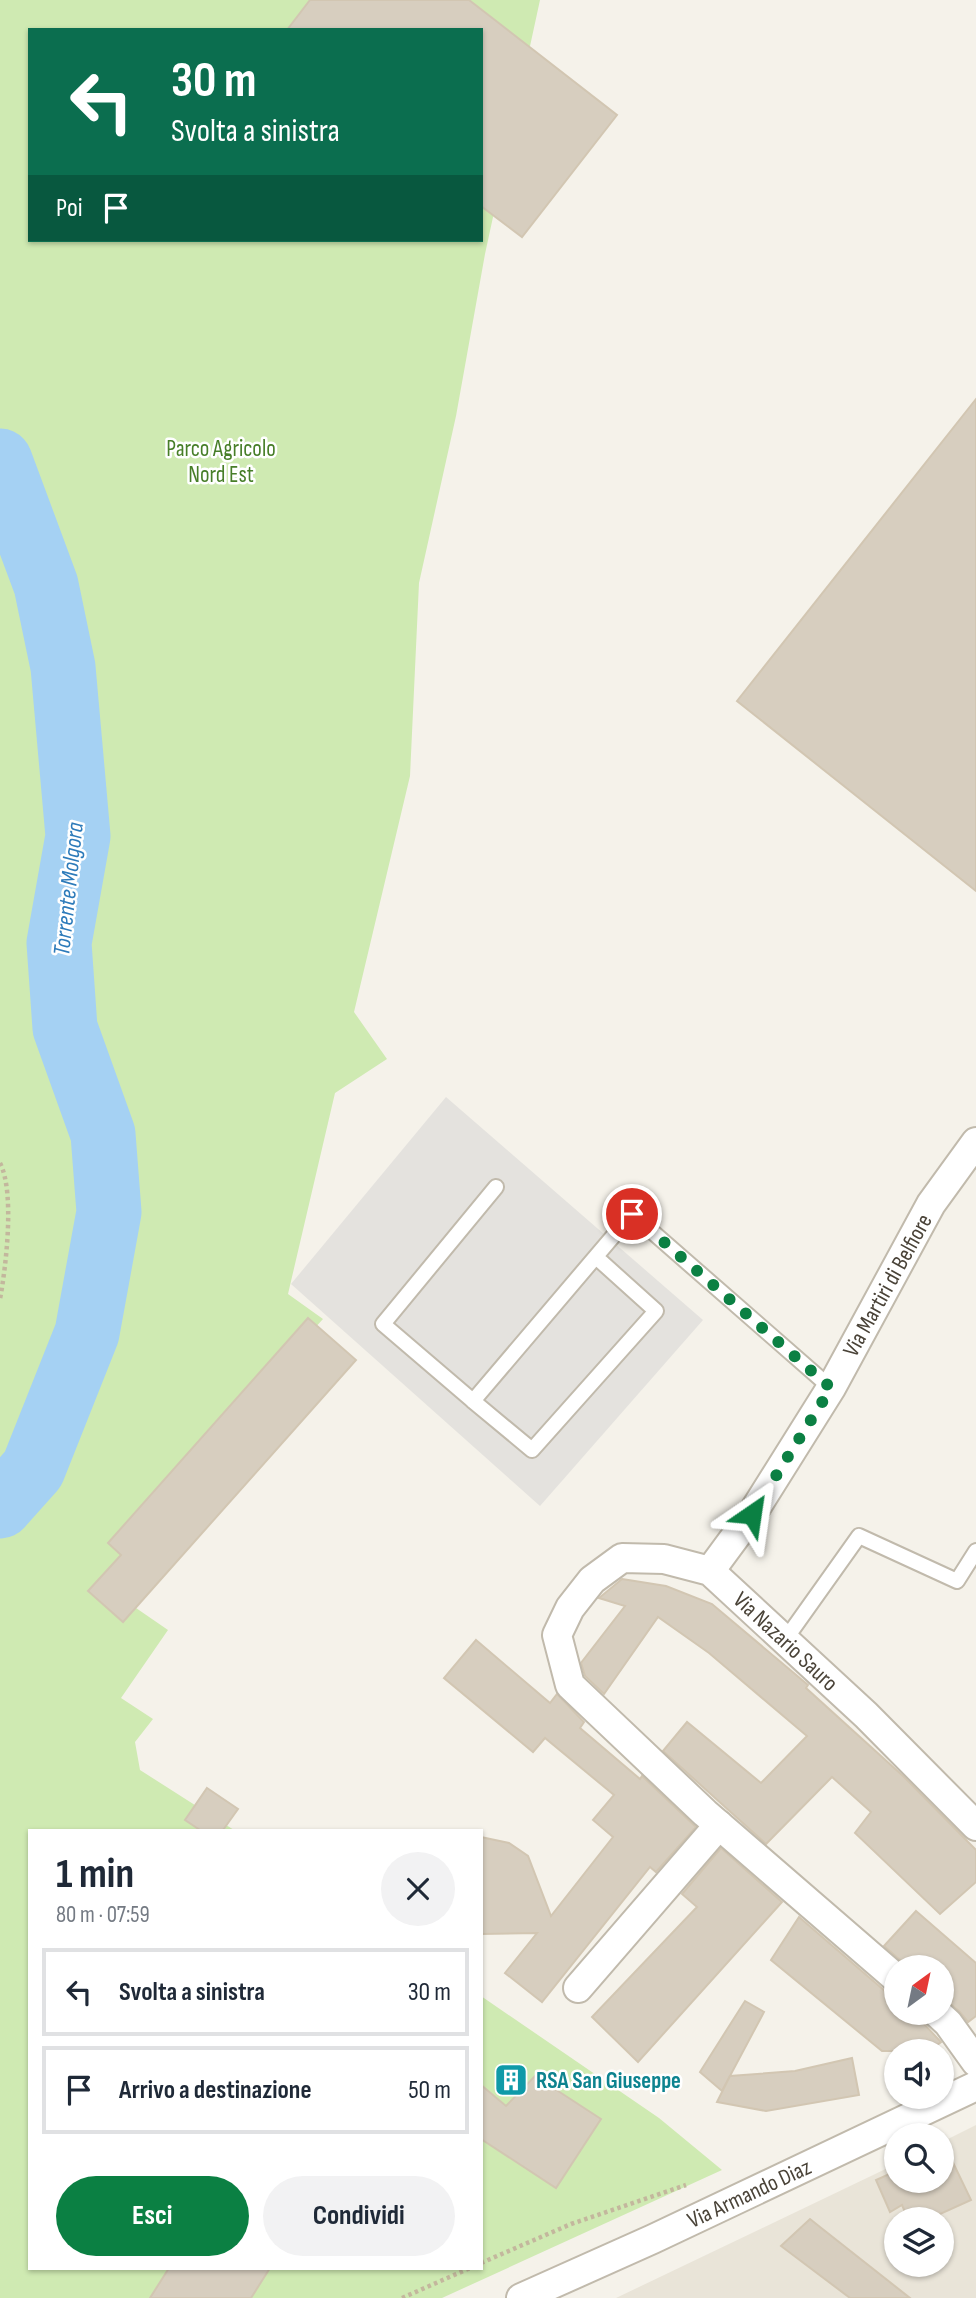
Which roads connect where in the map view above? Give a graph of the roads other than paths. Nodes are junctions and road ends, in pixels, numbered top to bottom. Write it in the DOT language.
graph roads {
  1 [pos="976,1142"];
  2 [pos="496,1187"];
  3 [pos="596,1257"];
  4 [pos="831,1388"];
  5 [pos="473,1401"];
  6 [pos="976,1551"];
  7 [pos="710,1571"];
  8 [pos="785,1640"];
  9 [pos="719,1825"];
  10 [pos="976,1826"];
  11 [pos="884,1968"];
  12 [pos="578,1988"];
  13 [pos="949,2025"];
  14 [pos="976,2062"];
  15 [pos="976,2086"];
  16 [pos="521,2298"];
  1 -- 4 [label="street, Via Martiri di Belfiore"];
  2 -- 5 [label="lane"];
  3 -- 4 [label="lane"];
  3 -- 5 [label="lane"];
  3 -- 5 [label="lane"];
  4 -- 7 [label="street, Via Martiri di Belfiore"];
  6 -- 8 [label="lane"];
  7 -- 8 [label="street, Via Nazario Sauro"];
  7 -- 9 [label="street, Via Nazario Sauro"];
  8 -- 10 [label="street, Via Nazario Sauro"];
  9 -- 11 [label="street"];
  9 -- 12 [label="street"];
  13 -- 14 [label="street"];
  15 -- 16 [label="street, Via Armando Diaz"];
}
